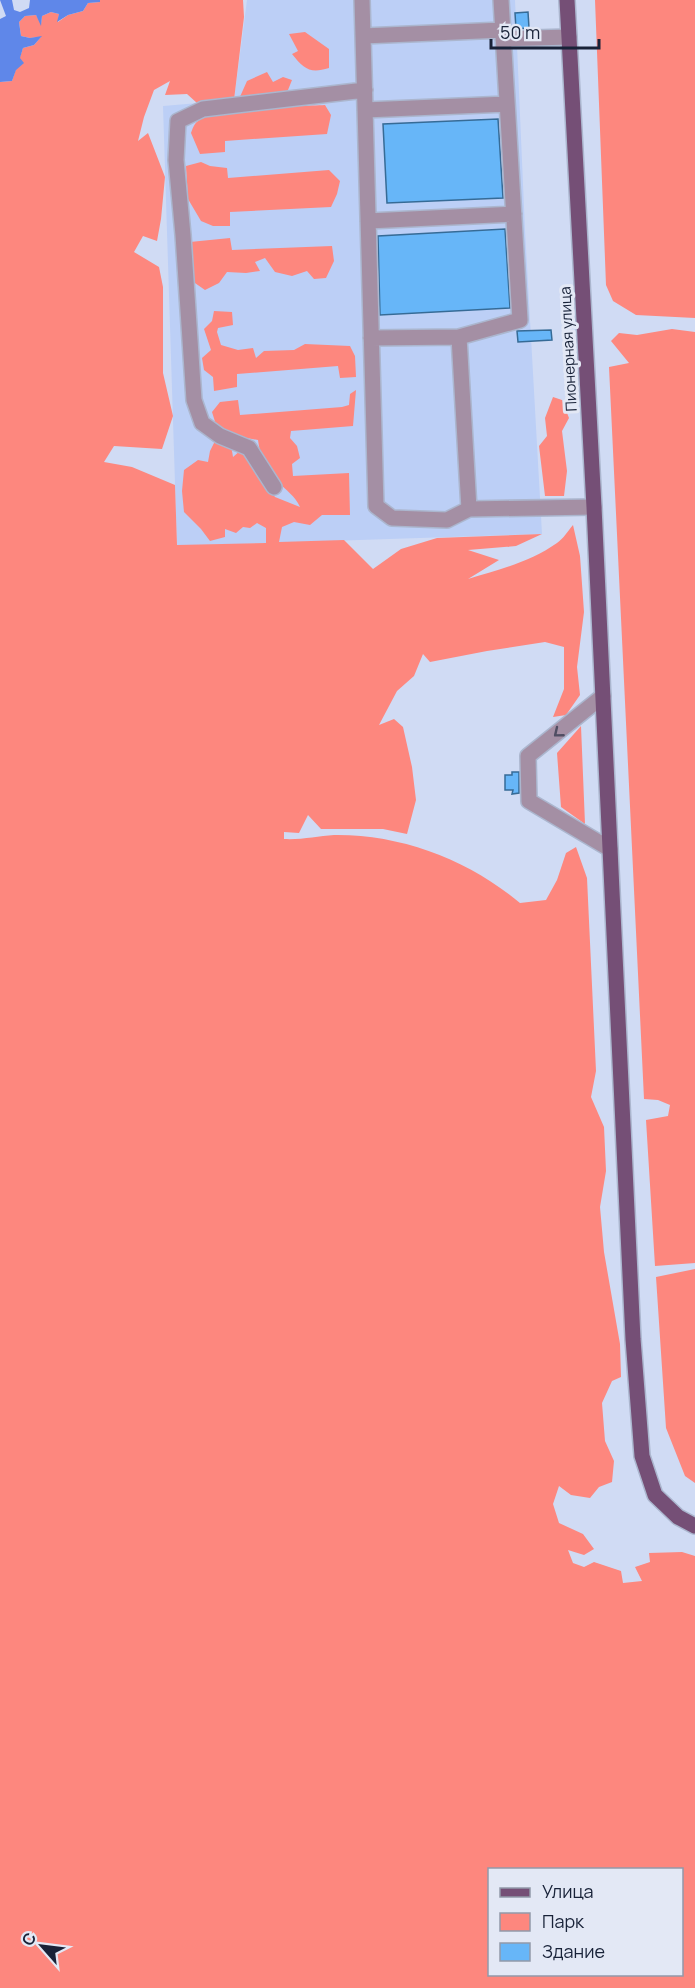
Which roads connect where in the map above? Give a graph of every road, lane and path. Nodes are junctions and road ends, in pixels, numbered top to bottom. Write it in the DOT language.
graph roads {
  1 [pos="362,0"];
  2 [pos="501,0"];
  3 [pos="567,0"];
  4 [pos="503,35"];
  5 [pos="363,36"];
  6 [pos="568,37"];
  7 [pos="365,90"];
  8 [pos="507,104"];
  9 [pos="365,110"];
  10 [pos="514,214"];
  11 [pos="368,221"];
  12 [pos="371,338"];
  13 [pos="459,338"];
  14 [pos="274,487"];
  15 [pos="594,507"];
  16 [pos="469,509"];
  17 [pos="603,696"];
  18 [pos="610,849"];
  19 [pos="695,1526"];
  1 -- 5 [label="lane"];
  2 -- 4 [label="lane"];
  3 -- 6 [label="main road, Пионерная улица"];
  4 -- 5 [label="lane"];
  4 -- 6 [label="lane"];
  4 -- 8 [label="lane"];
  5 -- 7 [label="lane"];
  6 -- 15 [label="main road, Пионерная улица"];
  7 -- 9 [label="lane"];
  7 -- 14 [label="lane"];
  8 -- 9 [label="lane"];
  8 -- 10 [label="lane"];
  9 -- 11 [label="lane"];
  10 -- 11 [label="lane"];
  10 -- 13 [label="lane"];
  11 -- 12 [label="lane"];
  12 -- 13 [label="lane"];
  12 -- 16 [label="lane"];
  13 -- 16 [label="lane"];
  15 -- 16 [label="lane"];
  15 -- 17 [label="main road, Пионерная улица"];
  17 -- 18 [label="main road, Пионерная улица"];
  17 -- 18 [label="lane, one-way"];
  18 -- 19 [label="main road, Пионерная улица"];
}
